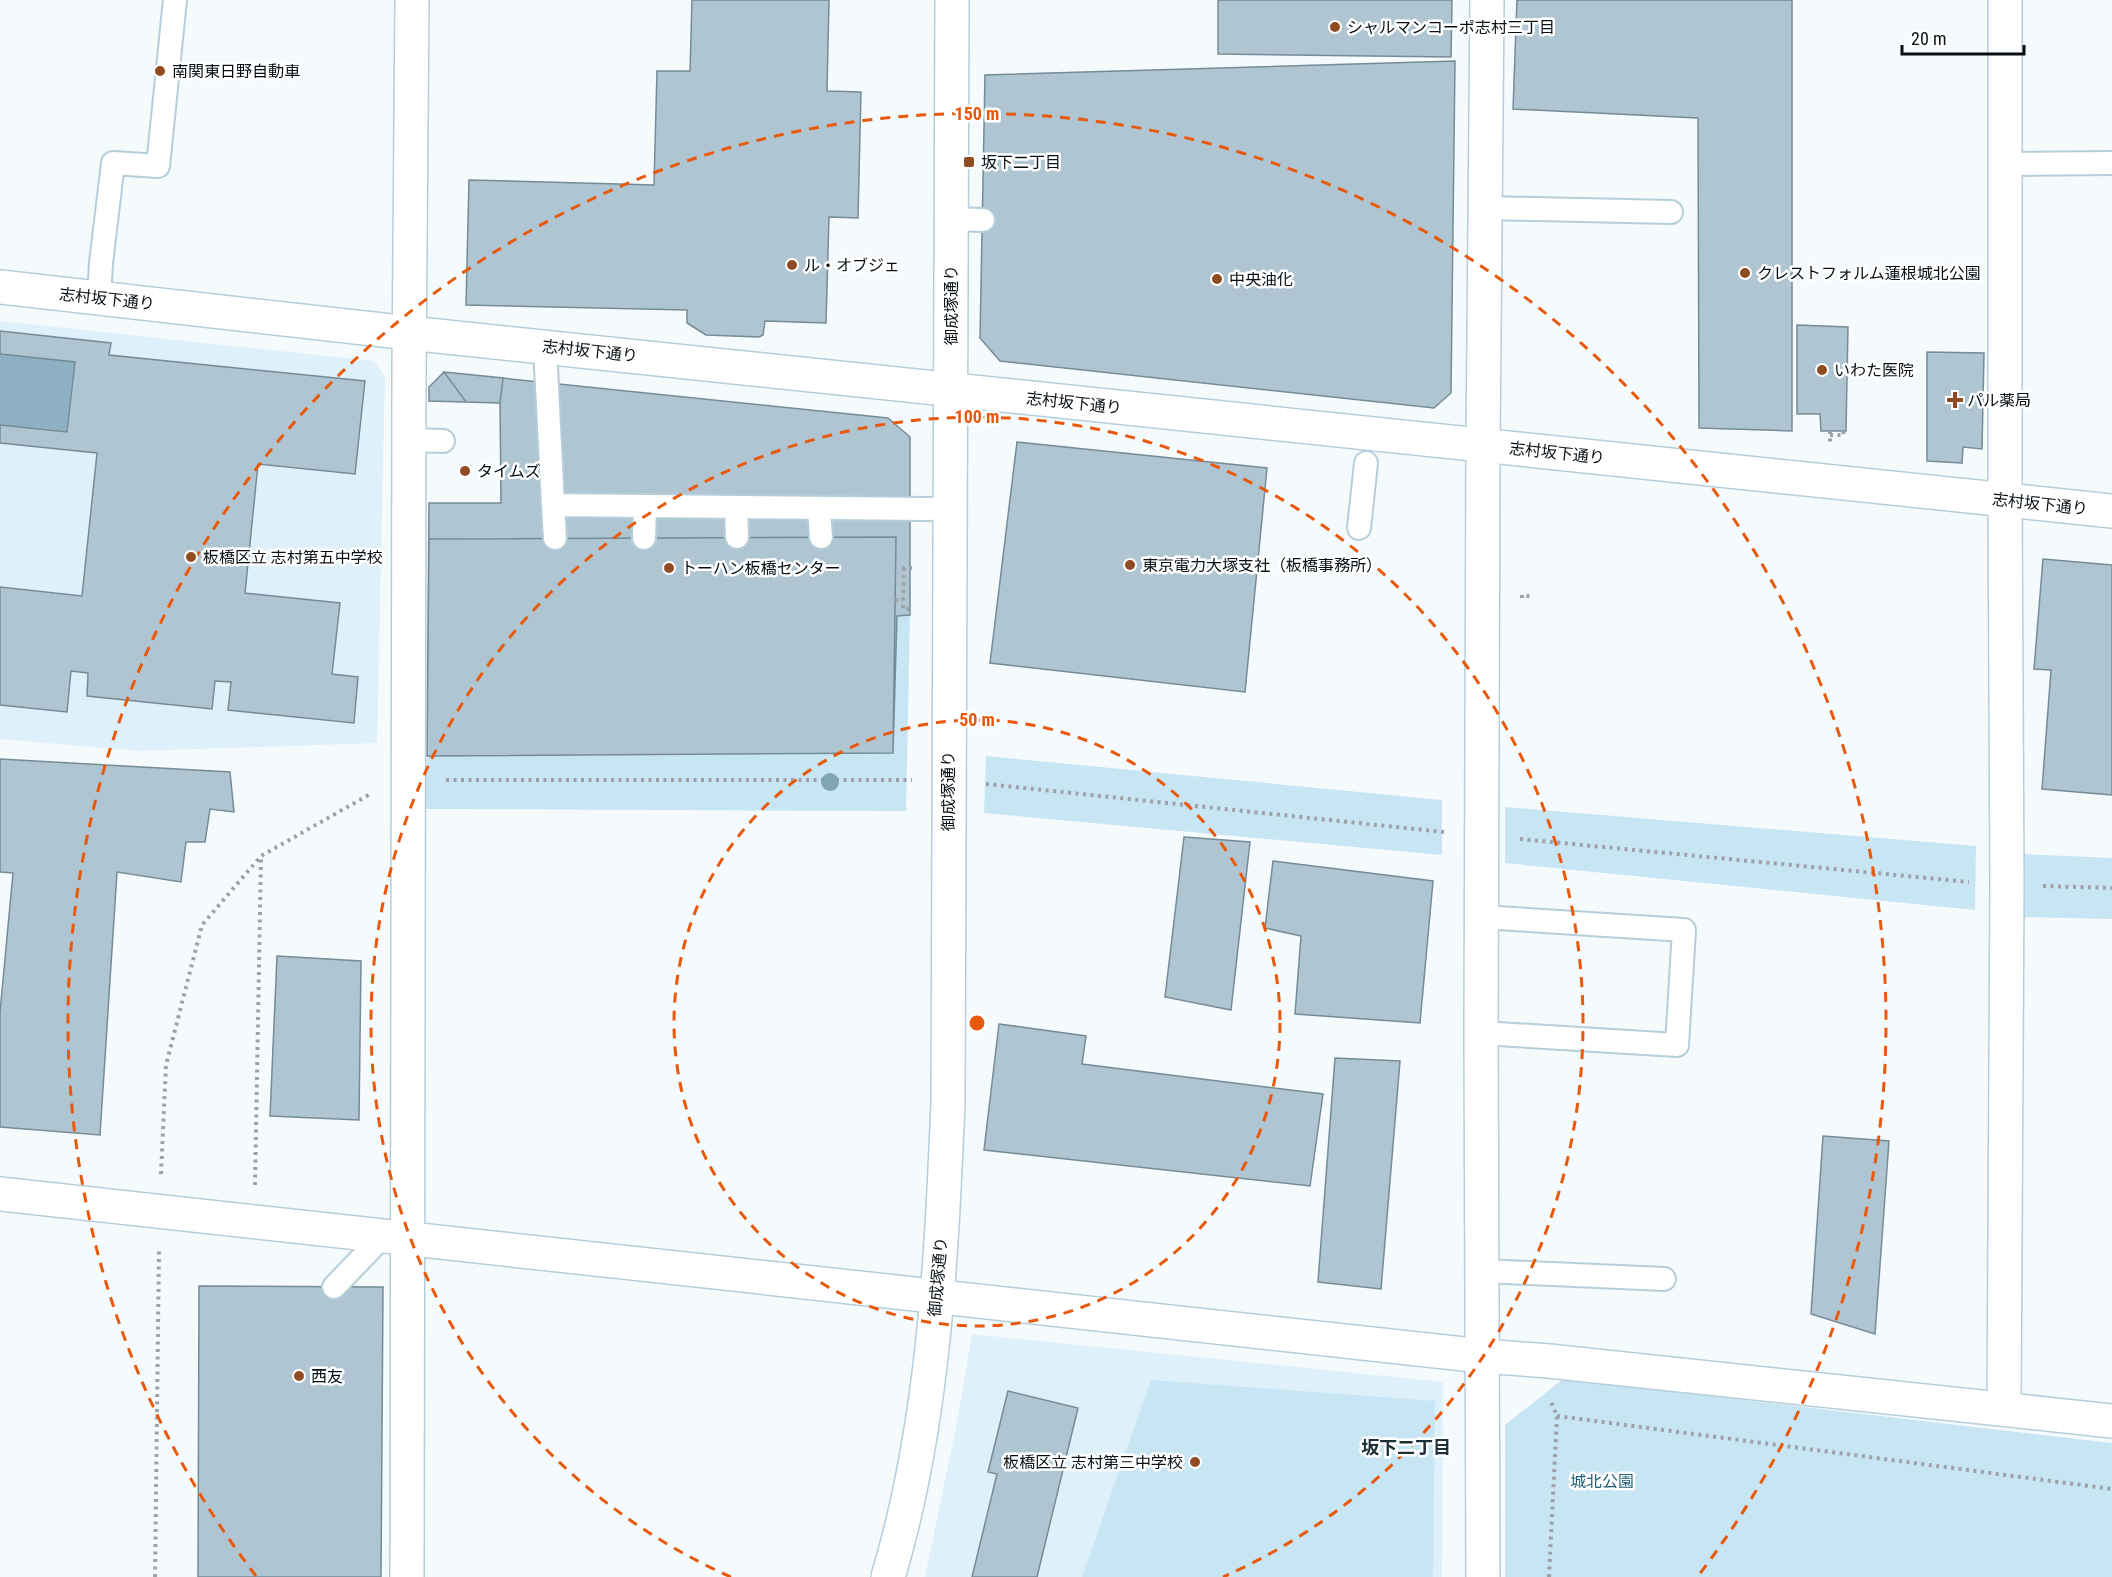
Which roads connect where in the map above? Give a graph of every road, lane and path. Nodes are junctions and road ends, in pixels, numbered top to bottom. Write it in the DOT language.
graph roads {
  1 [pos="175,0"];
  2 [pos="412,0"];
  3 [pos="951,0"];
  4 [pos="1487,0"];
  5 [pos="2006,0"];
  6 [pos="2112,163"];
  7 [pos="2005,164"];
  8 [pos="1485,208"];
  9 [pos="1671,212"];
  10 [pos="0,286"];
  11 [pos="99,298"];
  12 [pos="409,333"];
  13 [pos="545,347"];
  14 [pos="951,389"];
  15 [pos="1843,432"];
  16 [pos="1830,435"];
  17 [pos="410,440"];
  18 [pos="443,441"];
  19 [pos="1483,445"];
  20 [pos="1366,463"];
  21 [pos="2005,500"];
  22 [pos="553,505"];
  23 [pos="645,507"];
  24 [pos="736,507"];
  25 [pos="819,508"];
  26 [pos="950,508"];
  27 [pos="2112,511"];
  28 [pos="1359,528"];
  29 [pos="737,537"];
  30 [pos="821,537"];
  31 [pos="555,538"];
  32 [pos="644,538"];
  33 [pos="904,568"];
  34 [pos="895,600"];
  35 [pos="903,600"];
  36 [pos="903,609"];
  37 [pos="445,780"];
  38 [pos="948,782"];
  39 [pos="382,787"];
  40 [pos="1482,836"];
  41 [pos="261,856"];
  42 [pos="2007,885"];
  43 [pos="2112,888"];
  44 [pos="1482,917"];
  45 [pos="1481,1033"];
  46 [pos="0,1194"];
  47 [pos="159,1212"];
  48 [pos="254,1223"];
  49 [pos="394,1237"];
  50 [pos="1482,1271"];
  51 [pos="1664,1279"];
  52 [pos="334,1287"];
  53 [pos="937,1296"];
  54 [pos="1482,1356"];
  55 [pos="1548,1392"];
  56 [pos="2004,1409"];
  57 [pos="1557,1416"];
  58 [pos="2112,1421"];
  59 [pos="2112,1489"];
  60 [pos="156,1577"];
  61 [pos="407,1577"];
  62 [pos="888,1577"];
  63 [pos="1483,1577"];
  64 [pos="1549,1577"];
  1 -- 11 [label="lane"];
  2 -- 12 [label="street"];
  3 -- 14 [label="street, 御成塚通り"];
  4 -- 8 [label="street"];
  5 -- 7 [label="street"];
  6 -- 7 [label="lane"];
  7 -- 21 [label="street"];
  8 -- 9 [label="lane"];
  8 -- 19 [label="street"];
  10 -- 11 [label="street, 志村坂下通り"];
  11 -- 12 [label="street, 志村坂下通り"];
  12 -- 13 [label="street, 志村坂下通り"];
  12 -- 17 [label="street"];
  13 -- 14 [label="street, 志村坂下通り"];
  13 -- 22 [label="lane"];
  14 -- 19 [label="street, 志村坂下通り"];
  14 -- 26 [label="street, 御成塚通り"];
  15 -- 16 [label="path"];
  17 -- 18 [label="lane"];
  17 -- 49 [label="street"];
  19 -- 21 [label="street, 志村坂下通り"];
  19 -- 40 [label="street"];
  20 -- 28 [label="lane"];
  21 -- 27 [label="street, 志村坂下通り"];
  21 -- 42 [label="street"];
  22 -- 23 [label="lane"];
  22 -- 31 [label="lane"];
  23 -- 24 [label="lane"];
  23 -- 32 [label="lane"];
  24 -- 25 [label="lane"];
  24 -- 29 [label="lane"];
  25 -- 26 [label="lane"];
  25 -- 30 [label="lane"];
  26 -- 38 [label="street, 御成塚通り"];
  33 -- 35 [label="path"];
  34 -- 35 [label="path"];
  35 -- 36 [label="path"];
  37 -- 38 [label="path"];
  38 -- 40 [label="path"];
  38 -- 53 [label="street, 御成塚通り"];
  39 -- 41 [label="path"];
  40 -- 42 [label="path"];
  40 -- 44 [label="street"];
  41 -- 47 [label="path"];
  41 -- 48 [label="path"];
  42 -- 43 [label="path"];
  42 -- 56 [label="street"];
  44 -- 45 [label="street"];
  44 -- 45 [label="lane"];
  45 -- 50 [label="street"];
  46 -- 47 [label="street"];
  47 -- 48 [label="street"];
  47 -- 60 [label="path"];
  48 -- 49 [label="street"];
  49 -- 52 [label="lane"];
  49 -- 53 [label="street"];
  49 -- 61 [label="street"];
  50 -- 51 [label="lane"];
  50 -- 54 [label="street"];
  53 -- 54 [label="street"];
  53 -- 62 [label="street, 御成塚通り"];
  54 -- 56 [label="street"];
  54 -- 63 [label="street"];
  55 -- 57 [label="path"];
  56 -- 58 [label="street"];
  57 -- 59 [label="path"];
  57 -- 64 [label="path"];
}
